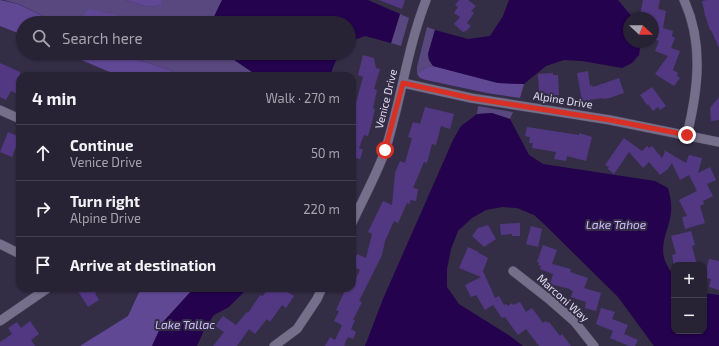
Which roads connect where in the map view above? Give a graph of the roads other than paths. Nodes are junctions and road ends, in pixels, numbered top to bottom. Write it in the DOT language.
graph roads {
  1 [pos="426,0"];
  2 [pos="684,0"];
  3 [pos="403,83"];
  4 [pos="0,110"];
  5 [pos="16,117"];
  6 [pos="687,135"];
  7 [pos="719,142"];
  8 [pos="356,215"];
  9 [pos="0,244"];
  10 [pos="16,252"];
  11 [pos="512,271"];
  12 [pos="42,292"];
  13 [pos="320,292"];
  14 [pos="0,321"];
  15 [pos="274,346"];
  16 [pos="594,346"];
  1 -- 3 [label="street, Venice Drive"];
  2 -- 6 [label="street"];
  3 -- 6 [label="street, Alpine Drive"];
  3 -- 8 [label="street, Venice Drive"];
  4 -- 5 [label="street"];
  6 -- 7 [label="street, Alpine Drive"];
  9 -- 10 [label="street"];
  11 -- 16 [label="street, Marconi Way"];
  12 -- 14 [label="street"];
  13 -- 15 [label="street"];
}
